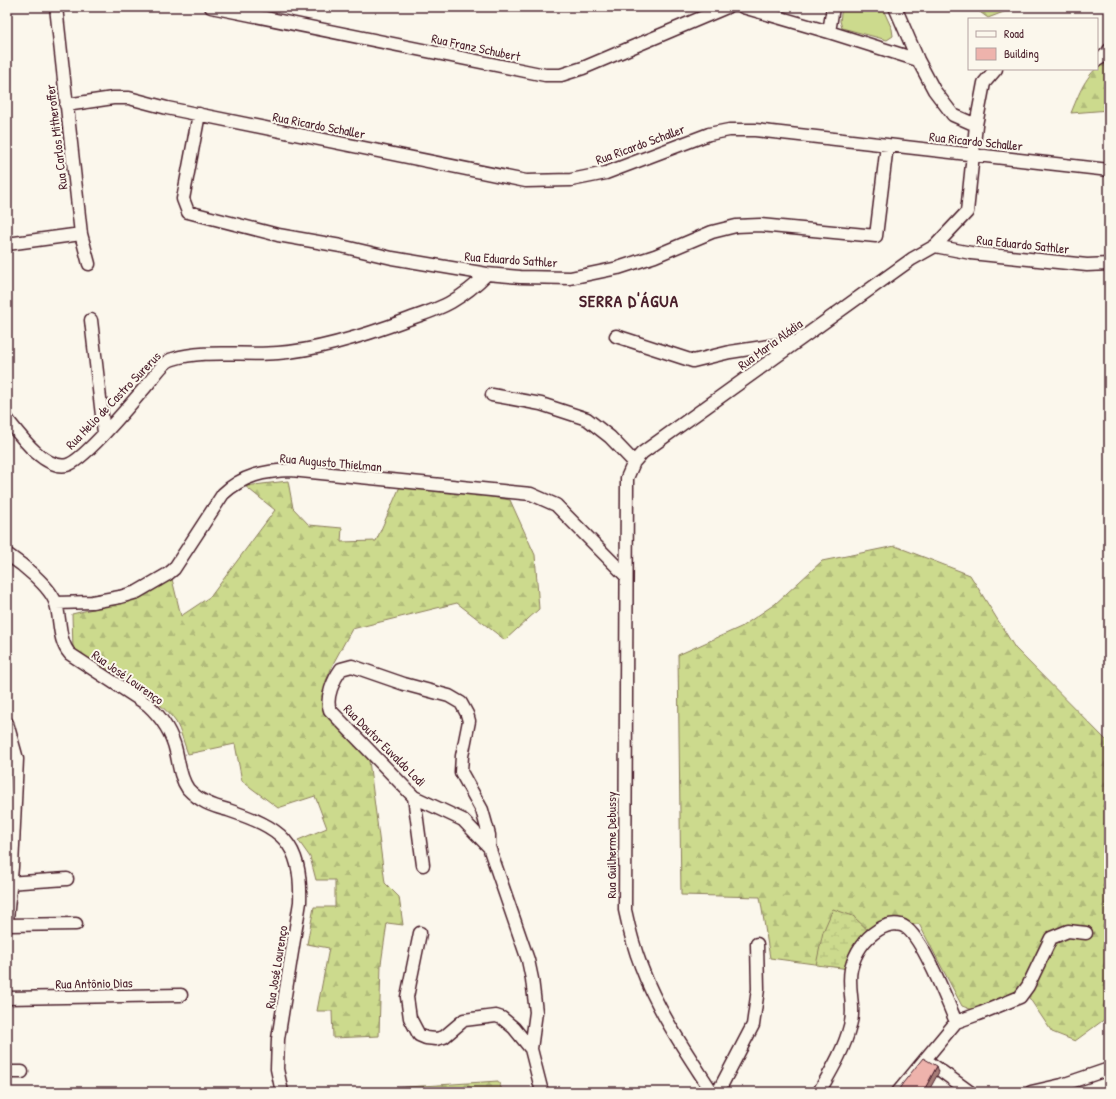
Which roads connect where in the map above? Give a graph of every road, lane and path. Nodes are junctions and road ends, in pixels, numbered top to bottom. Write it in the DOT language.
graph roads {
  1 [pos="56,7"];
  2 [pos="211,7"];
  3 [pos="727,7"];
  4 [pos="743,7"];
  5 [pos="833,7"];
  6 [pos="895,7"];
  7 [pos="829,32"];
  8 [pos="1109,50"];
  9 [pos="1098,59"];
  10 [pos="918,60"];
  11 [pos="995,70"];
  12 [pos="66,105"];
  13 [pos="200,114"];
  14 [pos="976,125"];
  15 [pos="887,145"];
  16 [pos="974,155"];
  17 [pos="1109,170"];
  18 [pos="82,234"];
  19 [pos="7,244"];
  20 [pos="934,246"];
  21 [pos="89,264"];
  22 [pos="1109,264"];
  23 [pos="487,274"];
  24 [pos="90,320"];
  25 [pos="616,336"];
  26 [pos="798,341"];
  27 [pos="492,395"];
  28 [pos="7,419"];
  29 [pos="104,433"];
  30 [pos="634,462"];
  31 [pos="7,554"];
  32 [pos="626,576"];
  33 [pos="56,603"];
  34 [pos="7,723"];
  35 [pos="414,797"];
  36 [pos="489,846"];
  37 [pos="423,865"];
  38 [pos="67,879"];
  39 [pos="9,883"];
  40 [pos="7,919"];
  41 [pos="76,924"];
  42 [pos="7,925"];
  43 [pos="420,933"];
  44 [pos="1086,933"];
  45 [pos="756,944"];
  46 [pos="181,995"];
  47 [pos="7,998"];
  48 [pos="956,1022"];
  49 [pos="531,1049"];
  50 [pos="926,1060"];
  51 [pos="1109,1069"];
  52 [pos="7,1072"];
  53 [pos="22,1072"];
  54 [pos="282,1092"];
  55 [pos="542,1092"];
  56 [pos="712,1092"];
  57 [pos="718,1092"];
  58 [pos="819,1092"];
  59 [pos="898,1092"];
  60 [pos="970,1092"];
  61 [pos="1031,1092"];
  1 -- 12 [label="street, Rua Carlos Mitheroffer"];
  2 -- 3 [label="street, Rua Franz Schubert"];
  4 -- 7 [label="street"];
  5 -- 7 [label="street"];
  6 -- 10 [label="street"];
  7 -- 10 [label="street"];
  8 -- 9 [label="street"];
  10 -- 14 [label="street"];
  11 -- 14 [label="street, Rua Maria Aládia"];
  12 -- 13 [label="street, Rua Ricardo Schaller"];
  12 -- 18 [label="street, Rua Carlos Mitheroffer"];
  13 -- 15 [label="street, Rua Ricardo Schaller"];
  13 -- 23 [label="street, Rua Eduardo Sathler"];
  14 -- 16 [label="street, Rua Maria Aládia"];
  15 -- 16 [label="street, Rua Ricardo Schaller"];
  15 -- 23 [label="street, Rua Eduardo Sathler"];
  16 -- 17 [label="street, Rua Ricardo Schaller"];
  16 -- 20 [label="street, Rua Maria Aládia"];
  18 -- 19 [label="street"];
  18 -- 21 [label="street, Rua Carlos Mitheroffer"];
  20 -- 22 [label="street, Rua Eduardo Sathler"];
  20 -- 26 [label="street, Rua Maria Aládia"];
  23 -- 29 [label="street, Rua Helio de Castro Surerus"];
  24 -- 29 [label="street"];
  25 -- 26 [label="street"];
  26 -- 30 [label="street, Rua Maria Aládia"];
  27 -- 30 [label="street"];
  28 -- 29 [label="street, Rua Helio de Castro Surerus"];
  30 -- 32 [label="street, Rua Maria Aládia"];
  31 -- 33 [label="street, Rua José Lourenço"];
  32 -- 33 [label="street, Rua Augusto Thielman"];
  32 -- 56 [label="street, Rua Guilherme Debussy"];
  33 -- 54 [label="street, Rua José Lourenço"];
  34 -- 39 [label="street"];
  35 -- 36 [label="street, Rua Doutor Euvaldo Lodi"];
  35 -- 36 [label="street, Rua Doutor Euvaldo Lodi"];
  35 -- 37 [label="street"];
  36 -- 49 [label="street, Rua Doutor Euvaldo Lodi"];
  38 -- 39 [label="street"];
  39 -- 40 [label="street"];
  41 -- 42 [label="street"];
  43 -- 49 [label="street"];
  44 -- 48 [label="street"];
  45 -- 57 [label="street"];
  46 -- 47 [label="street, Rua Antônio Dias"];
  48 -- 50 [label="street"];
  48 -- 58 [label="street"];
  49 -- 55 [label="street, Rua Doutor Euvaldo Lodi"];
  50 -- 59 [label="street"];
  50 -- 60 [label="street"];
  51 -- 61 [label="street"];
  52 -- 53 [label="street"];
}
